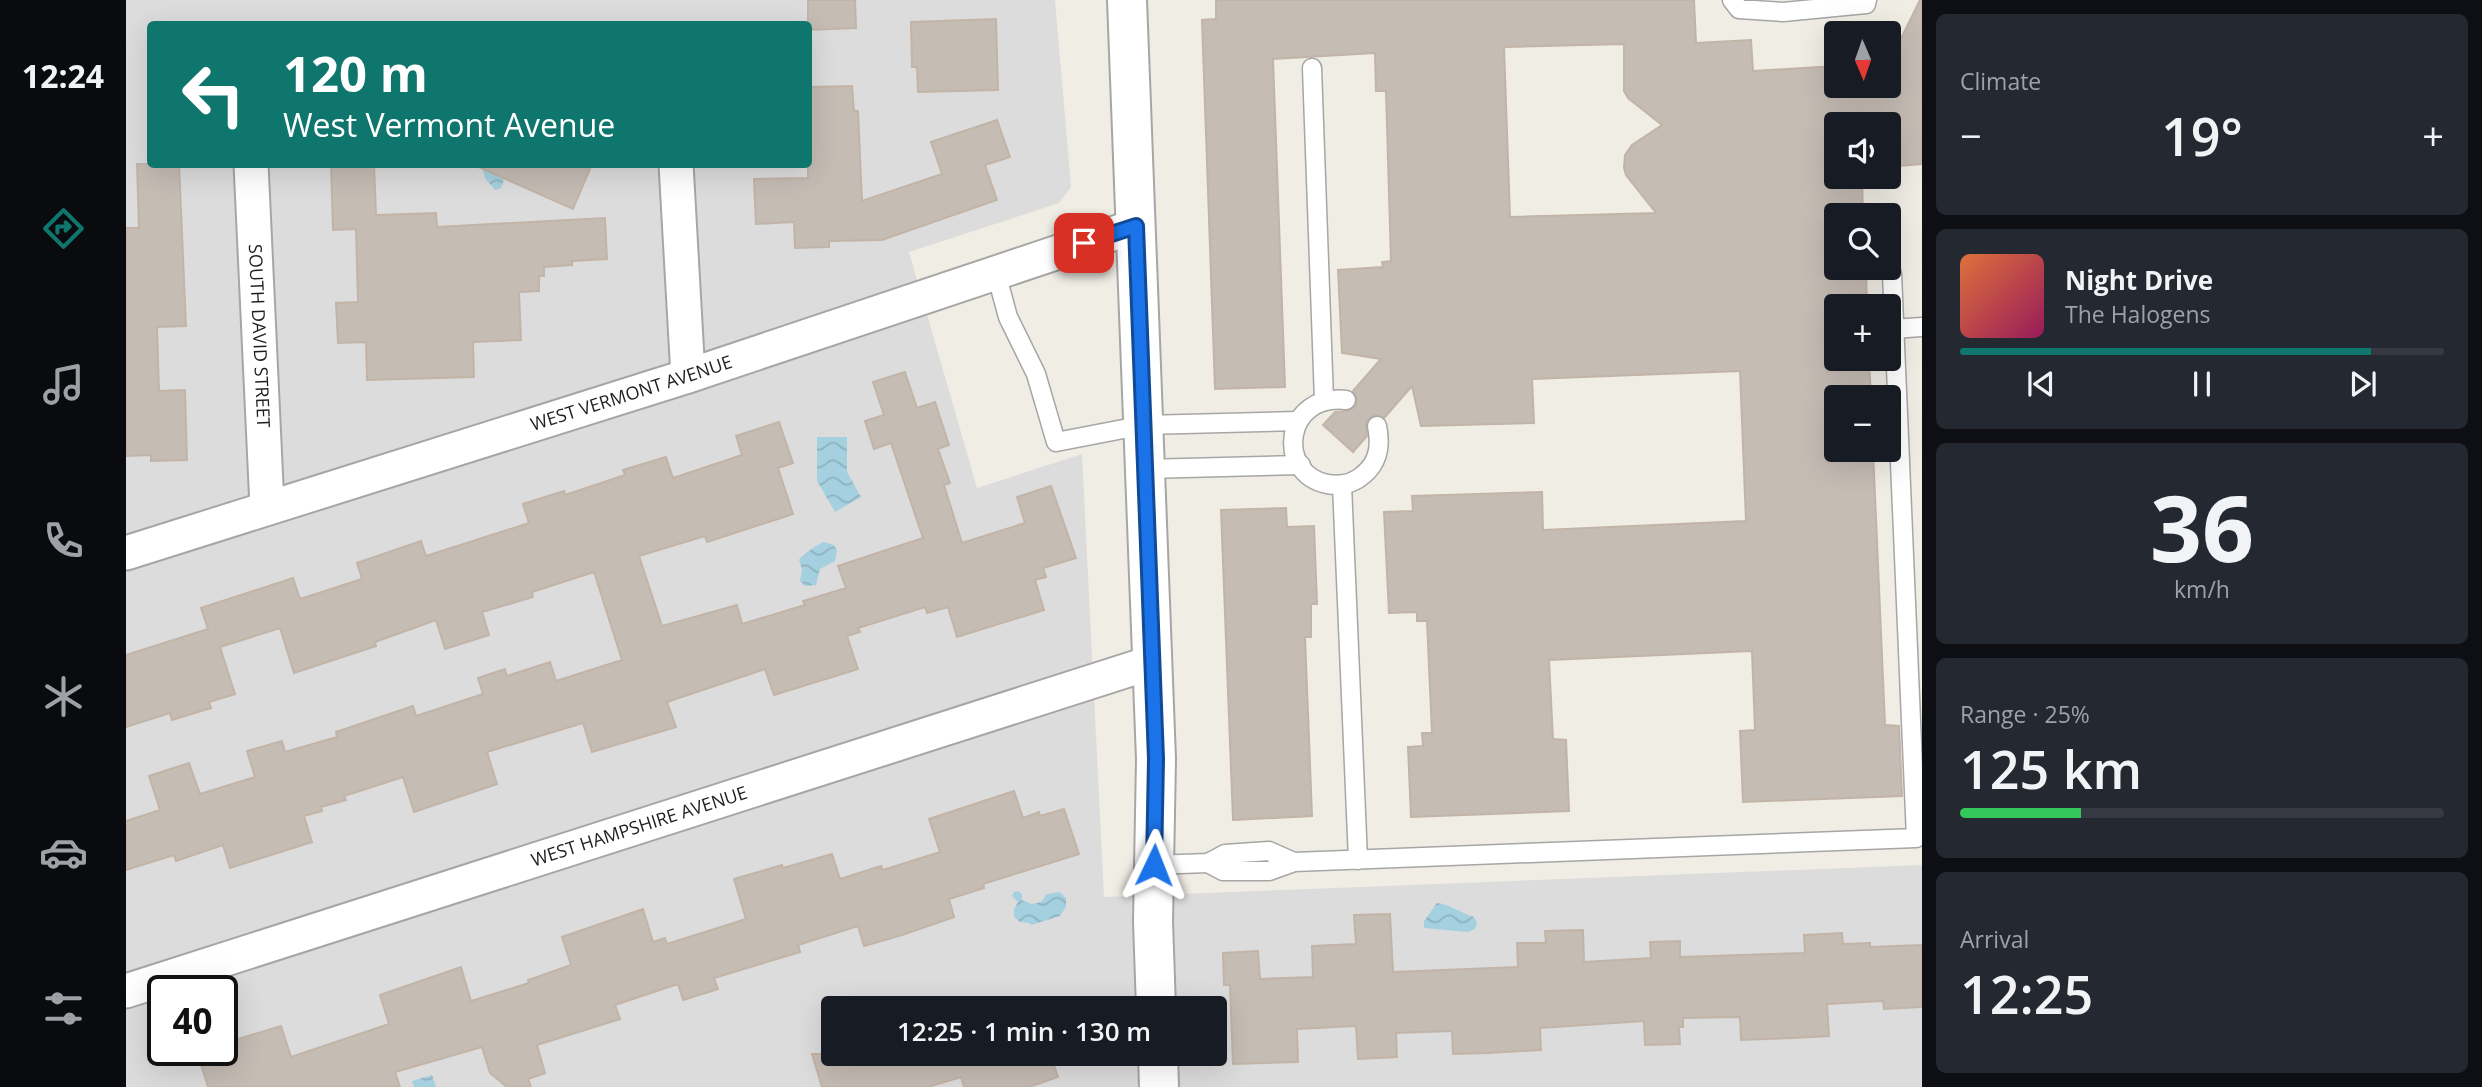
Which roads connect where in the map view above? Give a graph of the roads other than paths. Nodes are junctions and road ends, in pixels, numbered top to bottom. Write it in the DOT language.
graph roads {
  1 [pos="1127,0"];
  2 [pos="1732,0"];
  3 [pos="1867,0"];
  4 [pos="1312,68"];
  5 [pos="251,168"];
  6 [pos="676,168"];
  7 [pos="1136,226"];
  8 [pos="996,273"];
  9 [pos="1922,327"];
  10 [pos="1901,328"];
  11 [pos="1896,371"];
  12 [pos="688,376"];
  13 [pos="1324,400"];
  14 [pos="1346,400"];
  15 [pos="1298,421"];
  16 [pos="1144,425"];
  17 [pos="1377,426"];
  18 [pos="1301,465"];
  19 [pos="1145,469"];
  20 [pos="1342,485"];
  21 [pos="267,507"];
  22 [pos="126,553"];
  23 [pos="1153,662"];
  24 [pos="1919,838"];
  25 [pos="1357,860"];
  26 [pos="1154,865"];
  27 [pos="126,990"];
  28 [pos="1156,996"];
  29 [pos="1159,1066"];
  30 [pos="1160,1087"];
  1 -- 7 [label="street"];
  2 -- 3 [label="lane"];
  4 -- 13 [label="lane"];
  5 -- 21 [label="street, SOUTH DAVID STREET"];
  6 -- 12 [label="street"];
  7 -- 8 [label="street, WEST VERMONT AVENUE"];
  7 -- 16 [label="street"];
  8 -- 12 [label="street, WEST VERMONT AVENUE"];
  8 -- 16 [label="lane"];
  9 -- 10 [label="lane"];
  11 -- 24 [label="lane"];
  12 -- 21 [label="street, WEST VERMONT AVENUE"];
  13 -- 14 [label="lane"];
  13 -- 15 [label="lane"];
  15 -- 16 [label="lane"];
  15 -- 18 [label="lane"];
  16 -- 19 [label="street"];
  17 -- 20 [label="lane"];
  18 -- 19 [label="lane"];
  18 -- 20 [label="lane"];
  19 -- 23 [label="street"];
  20 -- 25 [label="lane"];
  21 -- 22 [label="street, WEST VERMONT AVENUE"];
  23 -- 26 [label="street"];
  23 -- 27 [label="street, WEST HAMPSHIRE AVENUE"];
  24 -- 25 [label="lane"];
  25 -- 26 [label="lane"];
  26 -- 28 [label="street"];
  29 -- 30 [label="street"];
}
